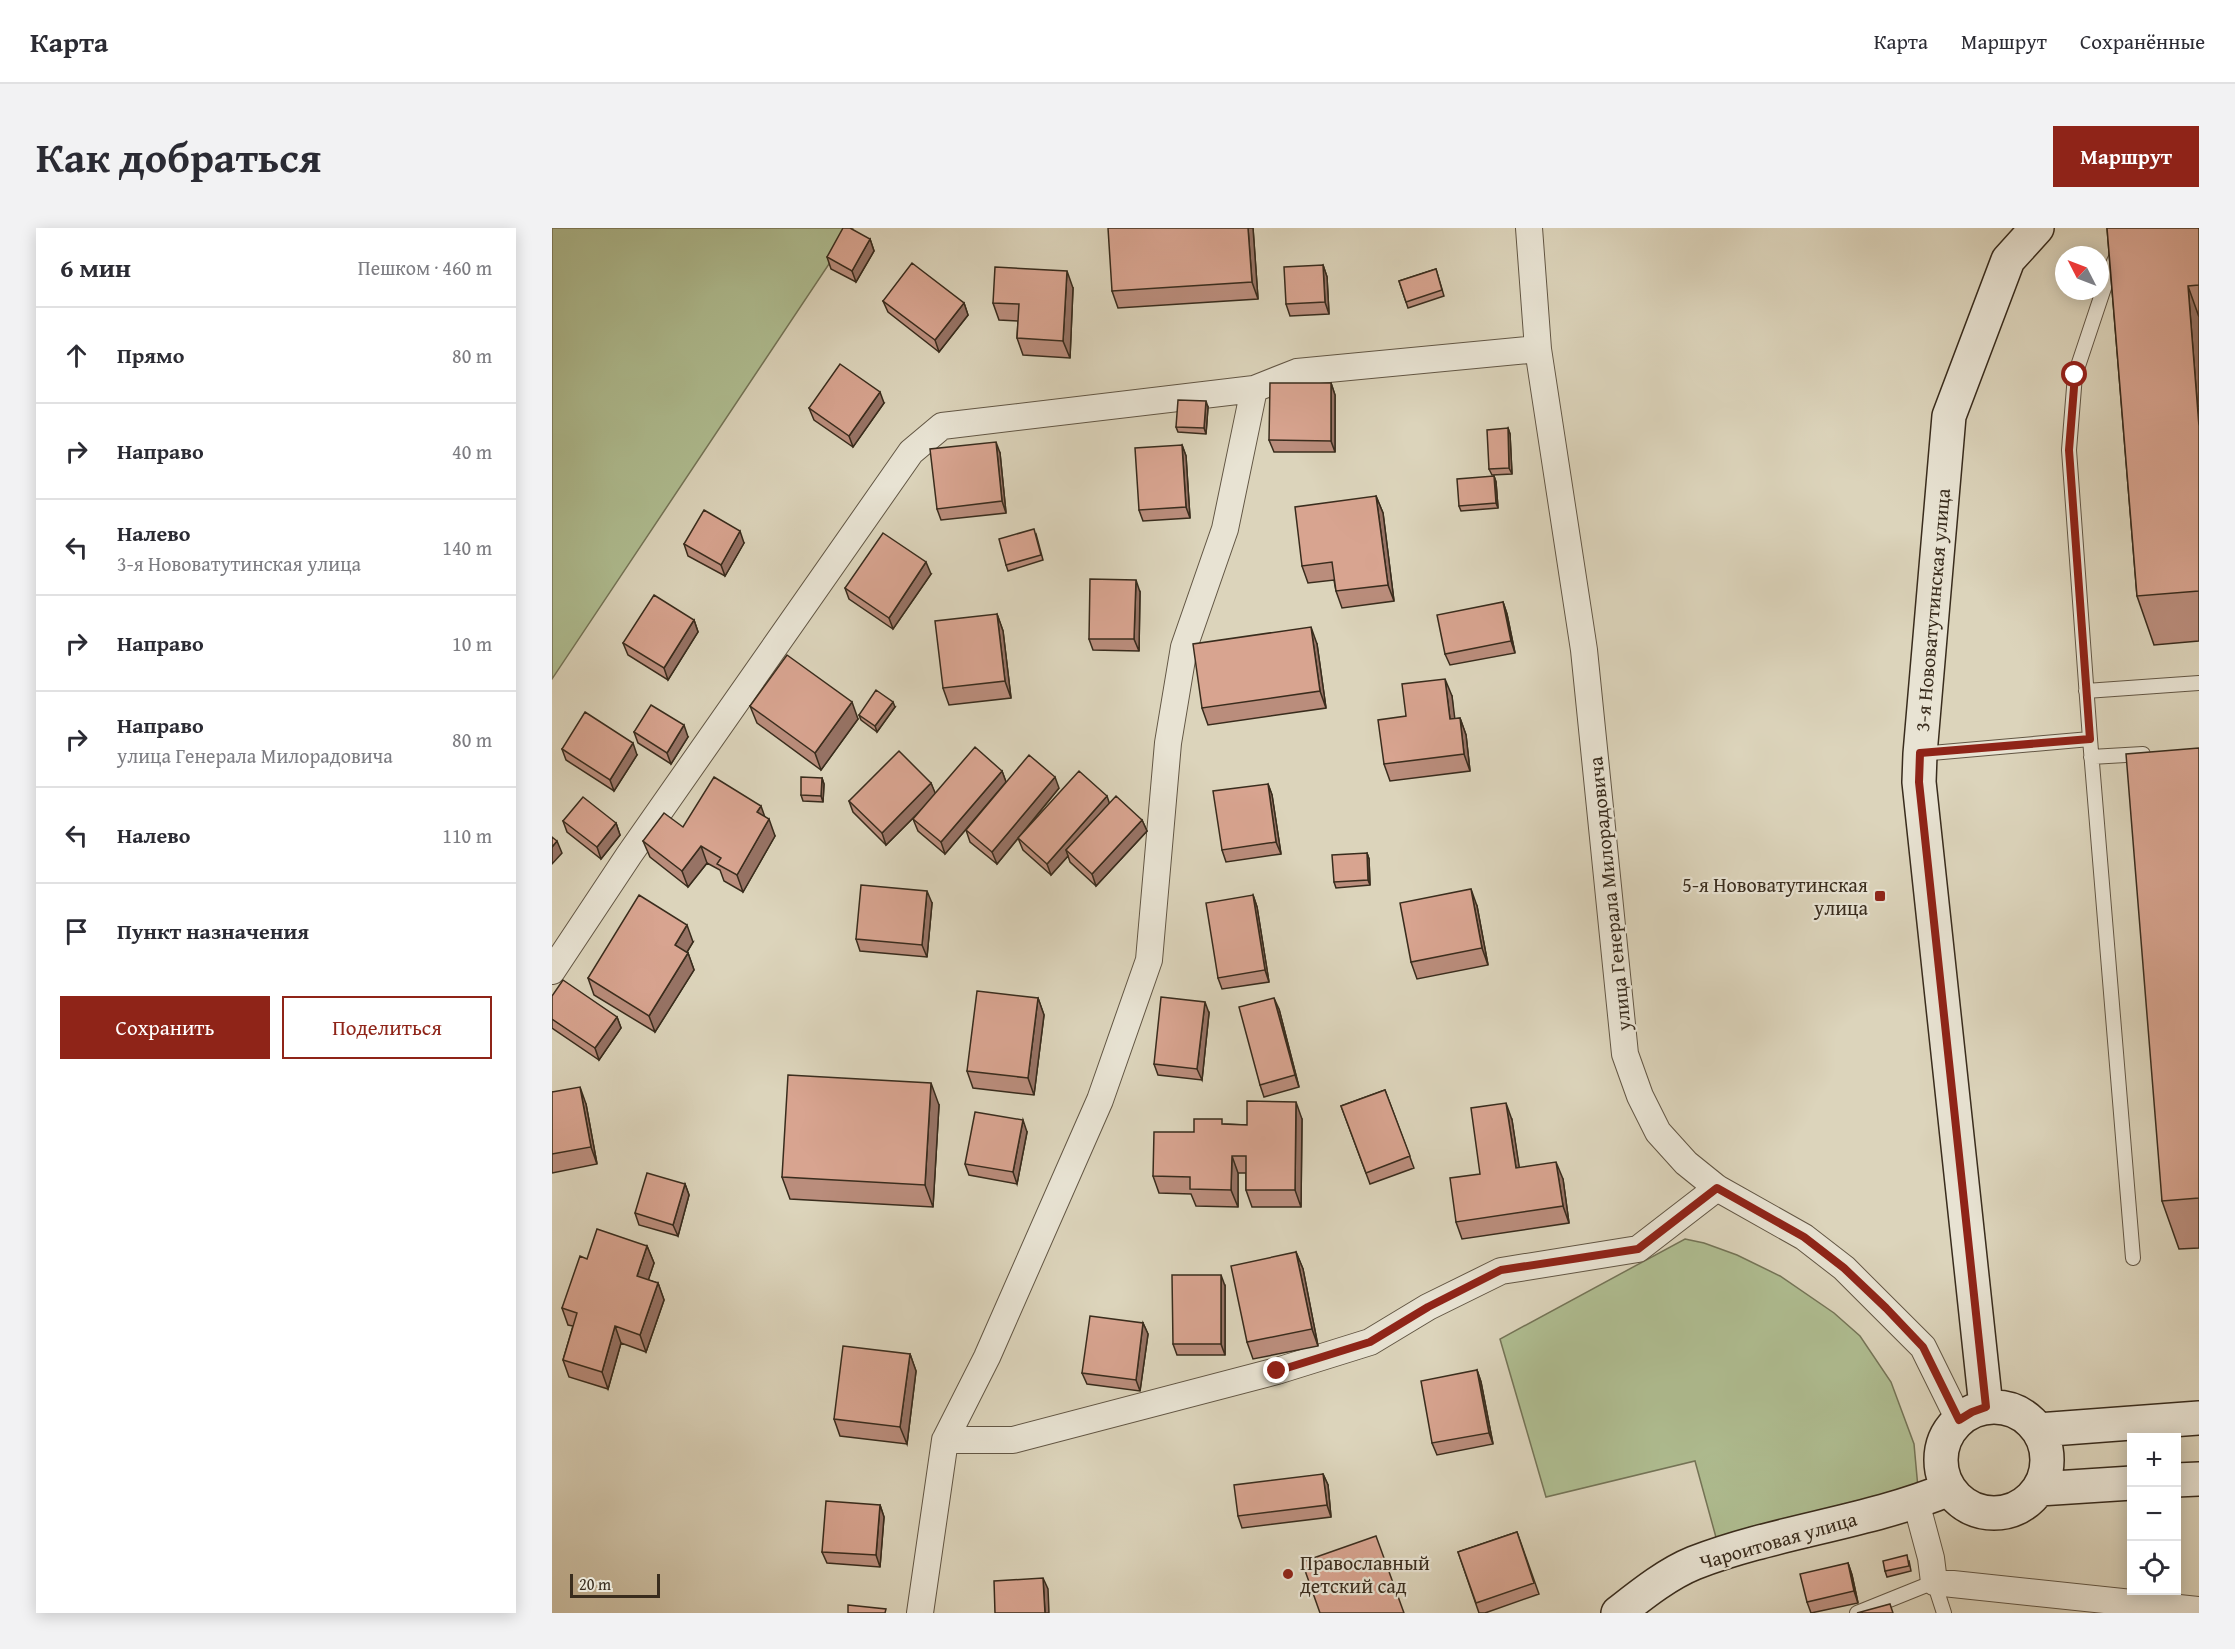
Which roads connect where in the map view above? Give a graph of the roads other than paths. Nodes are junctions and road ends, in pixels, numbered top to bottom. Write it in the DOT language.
graph roads {
  1 [pos="1529,228"];
  2 [pos="2037,228"];
  3 [pos="2130,228"];
  4 [pos="1538,349"];
  5 [pos="1254,388"];
  6 [pos="2199,683"];
  7 [pos="2086,691"];
  8 [pos="2090,739"];
  9 [pos="1920,753"];
  10 [pos="2156,753"];
  11 [pos="2091,757"];
  12 [pos="552,971"];
  13 [pos="1717,1188"];
  14 [pos="2133,1258"];
  15 [pos="1973,1414"];
  16 [pos="2199,1418"];
  17 [pos="2038,1430"];
  18 [pos="945,1440"];
  19 [pos="2199,1479"];
  20 [pos="2181,1480"];
  21 [pos="2127,1483"];
  22 [pos="1949,1489"];
  23 [pos="2039,1489"];
  24 [pos="1916,1502"];
  25 [pos="1934,1582"];
  26 [pos="2199,1610"];
  27 [pos="920,1613"];
  28 [pos="1618,1613"];
  29 [pos="1857,1613"];
  30 [pos="1944,1613"];
  1 -- 4 [label="street, улица Генерала Милорадовича"];
  2 -- 9 [label="street, 3-я Нововатутинская улица"];
  3 -- 7 [label="lane"];
  4 -- 5 [label="street"];
  4 -- 13 [label="street, улица Генерала Милорадовича"];
  5 -- 12 [label="street"];
  5 -- 18 [label="street"];
  6 -- 7 [label="lane"];
  7 -- 8 [label="lane"];
  8 -- 9 [label="lane"];
  8 -- 11 [label="lane"];
  9 -- 15 [label="street, 3-я Нововатутинская улица"];
  10 -- 11 [label="lane"];
  11 -- 14 [label="lane"];
  13 -- 15 [label="street, улица Генерала Милорадовича"];
  13 -- 18 [label="street"];
  15 -- 17 [label="street"];
  15 -- 22 [label="street"];
  16 -- 17 [label="street"];
  17 -- 23 [label="street"];
  18 -- 27 [label="street"];
  19 -- 20 [label="street"];
  21 -- 23 [label="street"];
  22 -- 23 [label="street"];
  22 -- 24 [label="street, Чароитовая улица"];
  24 -- 25 [label="street"];
  24 -- 28 [label="street, Чароитовая улица"];
  25 -- 26 [label="street"];
  25 -- 29 [label="lane"];
  25 -- 30 [label="lane"];
}
